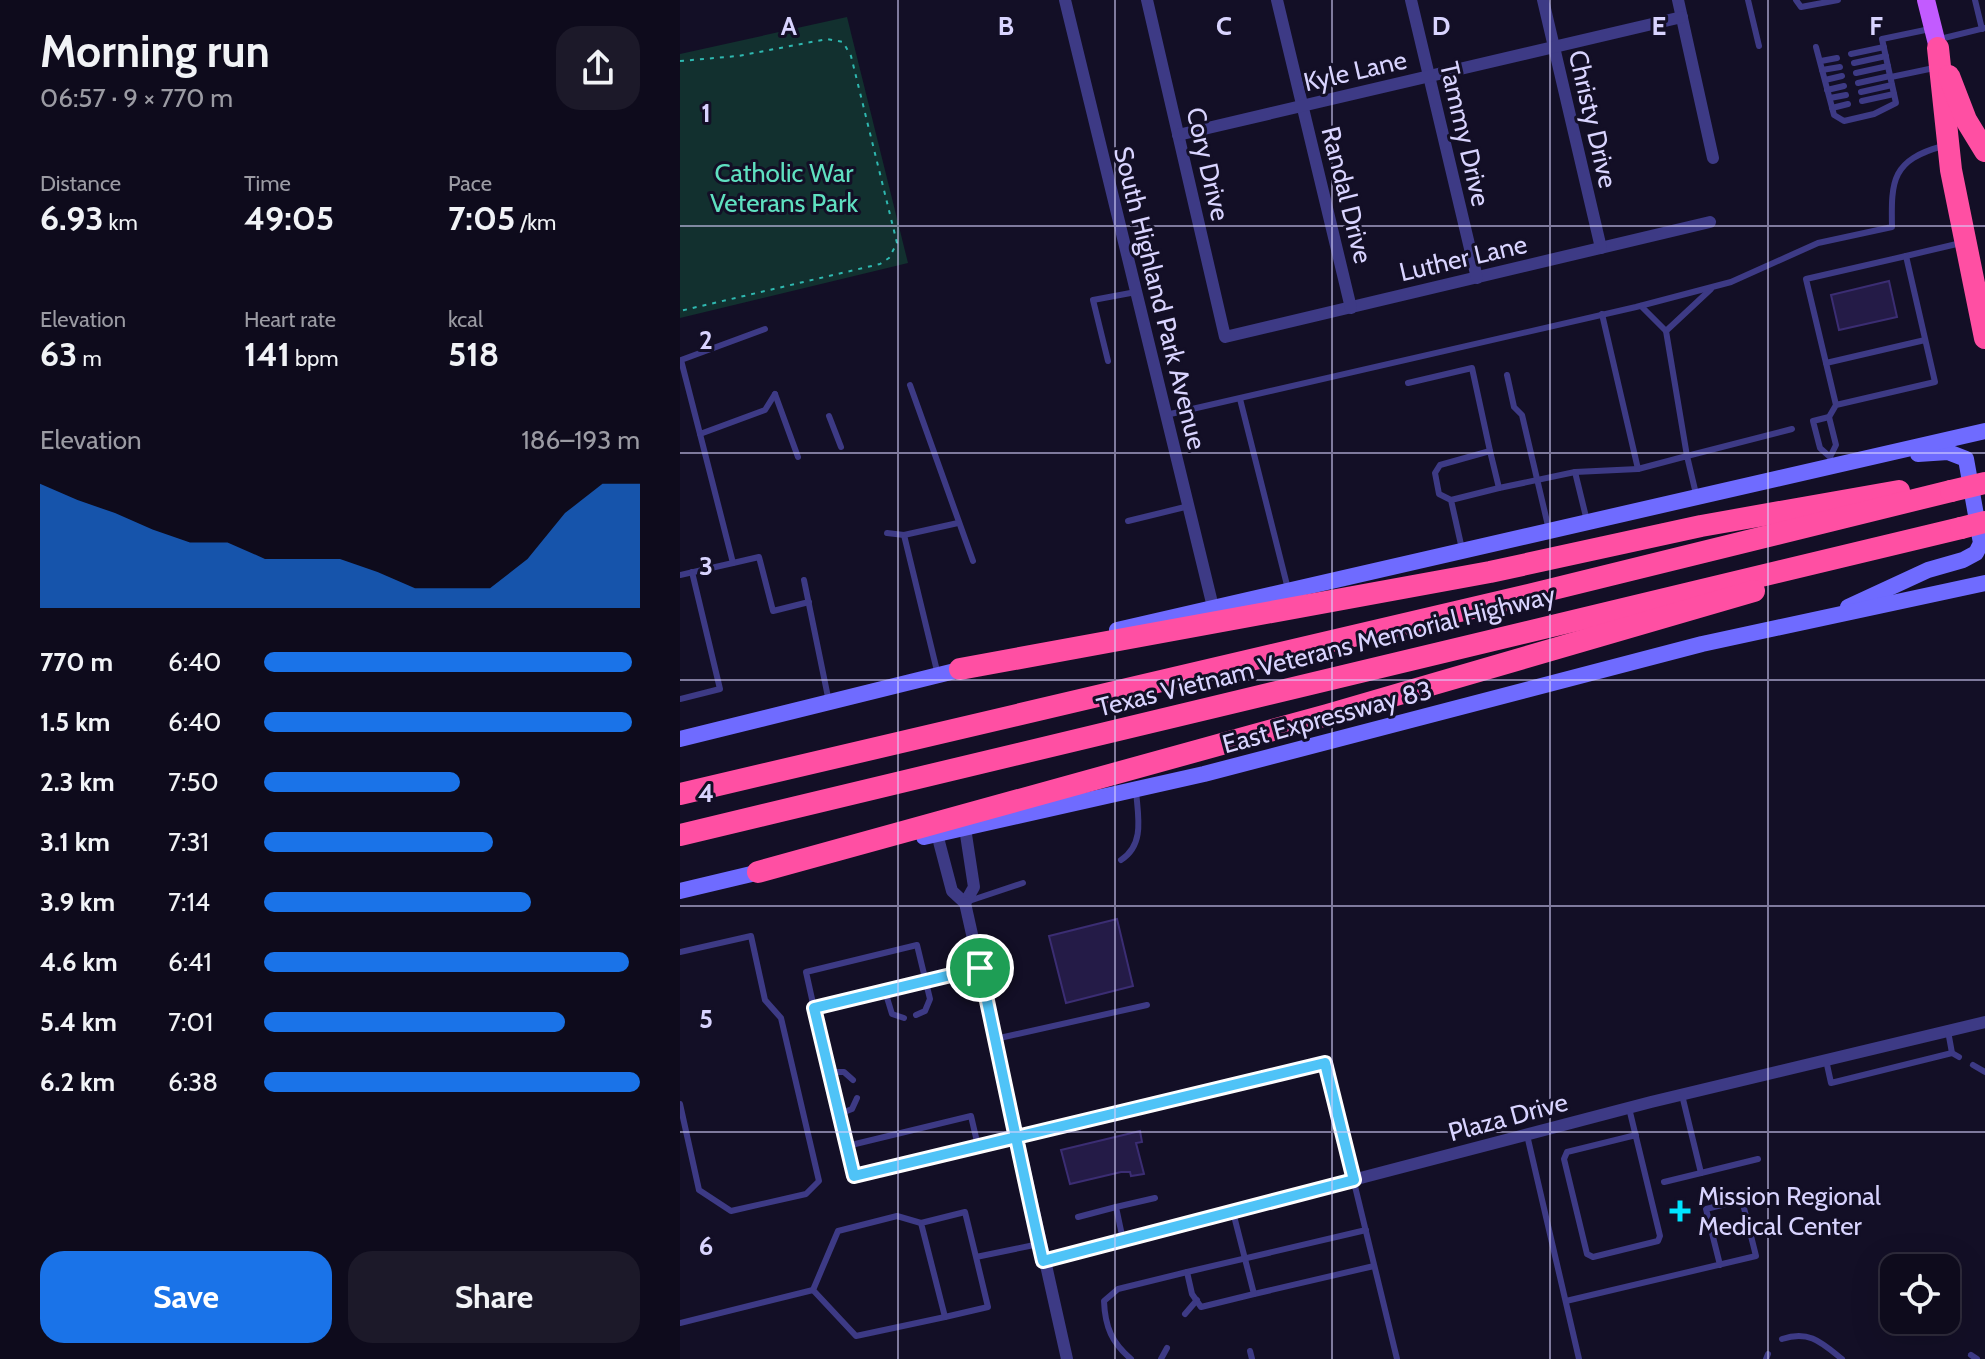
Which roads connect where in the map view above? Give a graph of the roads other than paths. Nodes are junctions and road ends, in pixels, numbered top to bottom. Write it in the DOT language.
graph roads {
  1 [pos="1065,0"];
  2 [pos="1147,0"];
  3 [pos="1277,0"];
  4 [pos="1411,0"];
  5 [pos="1543,0"];
  6 [pos="1678,0"];
  7 [pos="1748,0"];
  8 [pos="1796,0"];
  9 [pos="1838,0"];
  10 [pos="1926,0"];
  11 [pos="1975,0"];
  12 [pos="1682,17"];
  13 [pos="1983,29"];
  14 [pos="1759,46"];
  15 [pos="1937,46"];
  16 [pos="1554,47"];
  17 [pos="1816,47"];
  18 [pos="1884,47"];
  19 [pos="1851,54"];
  20 [pos="1886,56"];
  21 [pos="1837,58"];
  22 [pos="1821,61"];
  23 [pos="1854,63"];
  24 [pos="1888,66"];
  25 [pos="1840,67"];
  26 [pos="1822,70"];
  27 [pos="1856,73"];
  28 [pos="1430,76"];
  29 [pos="1842,76"];
  30 [pos="1891,79"];
  31 [pos="1825,80"];
  32 [pos="1858,83"];
  33 [pos="1844,86"];
  34 [pos="1827,90"];
  35 [pos="1861,92"];
  36 [pos="1894,94"];
  37 [pos="1846,95"];
  38 [pos="1830,98"];
  39 [pos="1862,101"];
  40 [pos="1848,104"];
  41 [pos="1303,106"];
  42 [pos="1832,108"];
  43 [pos="1178,135"];
  44 [pos="1949,145"];
  45 [pos="1985,151"];
  46 [pos="1713,158"];
  47 [pos="1710,222"];
  48 [pos="1966,241"];
  49 [pos="1601,248"];
  50 [pos="1906,256"];
  51 [pos="1477,278"];
  52 [pos="1974,283"];
  53 [pos="1714,287"];
  54 [pos="1136,292"];
  55 [pos="1641,306"];
  56 [pos="1351,308"];
  57 [pos="1985,308"];
  58 [pos="1602,314"];
  59 [pos="765,329"];
  60 [pos="1666,331"];
  61 [pos="1225,337"];
  62 [pos="1985,338"];
  63 [pos="1925,340"];
  64 [pos="1894,347"];
  65 [pos="1873,352"];
  66 [pos="1852,357"];
  67 [pos="1897,357"];
  68 [pos="1108,361"];
  69 [pos="1875,362"];
  70 [pos="1826,363"];
  71 [pos="1855,367"];
  72 [pos="1507,375"];
  73 [pos="1902,378"];
  74 [pos="1408,383"];
  75 [pos="1880,383"];
  76 [pos="910,385"];
  77 [pos="1860,389"];
  78 [pos="1904,390"];
  79 [pos="1883,394"];
  80 [pos="1240,399"];
  81 [pos="1862,399"];
  82 [pos="1836,405"];
  83 [pos="1166,415"];
  84 [pos="829,416"];
  85 [pos="1829,417"];
  86 [pos="1792,429"];
  87 [pos="1985,431"];
  88 [pos="700,434"];
  89 [pos="841,447"];
  90 [pos="1490,451"];
  91 [pos="1687,456"];
  92 [pos="798,457"];
  93 [pos="1865,458"];
  94 [pos="1831,461"];
  95 [pos="1638,469"];
  96 [pos="1575,472"];
  97 [pos="1537,480"];
  98 [pos="1985,483"];
  99 [pos="1499,488"];
  100 [pos="1943,493"];
  101 [pos="1696,496"];
  102 [pos="1451,500"];
  103 [pos="1189,506"];
  104 [pos="1128,521"];
  105 [pos="1587,521"];
  106 [pos="1985,522"];
  107 [pos="958,523"];
  108 [pos="1549,530"];
  109 [pos="887,533"];
  110 [pos="904,535"];
  111 [pos="1905,542"];
  112 [pos="1462,549"];
  113 [pos="973,561"];
  114 [pos="733,563"];
  115 [pos="692,572"];
  116 [pos="680,575"];
  117 [pos="804,580"];
  118 [pos="1985,583"];
  119 [pos="1288,589"];
  120 [pos="809,602"];
  121 [pos="1213,607"];
  122 [pos="1820,619"];
  123 [pos="949,672"];
  124 [pos="680,699"];
  125 [pos="829,702"];
  126 [pos="680,739"];
  127 [pos="1136,789"];
  128 [pos="680,794"];
  129 [pos="965,828"];
  130 [pos="937,834"];
  131 [pos="680,835"];
  132 [pos="1121,860"];
  133 [pos="758,872"];
  134 [pos="1023,883"];
  135 [pos="680,891"];
  136 [pos="965,903"];
  137 [pos="680,952"];
  138 [pos="980,968"];
  139 [pos="926,981"];
  140 [pos="885,991"];
  141 [pos="1147,1005"];
  142 [pos="814,1008"];
  143 [pos="916,1015"];
  144 [pos="904,1018"];
  145 [pos="1985,1022"];
  146 [pos="1948,1031"];
  147 [pos="995,1039"];
  148 [pos="1826,1060"];
  149 [pos="1973,1065"];
  150 [pos="829,1072"];
  151 [pos="1985,1072"];
  152 [pos="853,1080"];
  153 [pos="1682,1095"];
  154 [pos="857,1098"];
  155 [pos="680,1104"];
  156 [pos="1629,1108"];
  157 [pos="839,1114"];
  158 [pos="1527,1135"];
  159 [pos="1636,1135"];
  160 [pos="1016,1137"];
  161 [pos="847,1146"];
  162 [pos="978,1146"];
  163 [pos="1758,1159"];
  164 [pos="1701,1173"];
  165 [pos="1354,1180"];
  166 [pos="1664,1182"];
  167 [pos="1155,1198"];
  168 [pos="1116,1207"];
  169 [pos="1233,1212"];
  170 [pos="1078,1217"];
  171 [pos="921,1223"];
  172 [pos="1366,1230"];
  173 [pos="1123,1240"];
  174 [pos="1039,1244"];
  175 [pos="976,1257"];
  176 [pos="1245,1258"];
  177 [pos="1043,1261"];
  178 [pos="1720,1265"];
  179 [pos="1374,1266"];
  180 [pos="1187,1272"];
  181 [pos="813,1290"];
  182 [pos="1254,1294"];
  183 [pos="1197,1300"];
  184 [pos="1566,1301"];
  185 [pos="1185,1314"];
  186 [pos="945,1317"];
  187 [pos="680,1323"];
  188 [pos="1782,1339"];
  189 [pos="1167,1348"];
  190 [pos="1394,1358"];
  191 [pos="1067,1359"];
  192 [pos="1131,1359"];
  193 [pos="1161,1359"];
  194 [pos="1579,1359"];
  195 [pos="1842,1359"];
  1 -- 54 [label="street, South Highland Park Avenue"];
  2 -- 43 [label="street, Cory Drive"];
  3 -- 41 [label="street, Randal Drive"];
  4 -- 28 [label="street, Tammy Drive"];
  5 -- 16 [label="street, Christy Drive"];
  6 -- 12 [label="street"];
  7 -- 14 [label="lane"];
  8 -- 9 [label="lane"];
  10 -- 15 [label="main road"];
  11 -- 13 [label="lane"];
  12 -- 16 [label="street, Kyle Lane"];
  12 -- 46 [label="street"];
  13 -- 15 [label="lane"];
  15 -- 18 [label="lane"];
  15 -- 30 [label="lane"];
  15 -- 44 [label="highway"];
  15 -- 45 [label="highway"];
  16 -- 28 [label="street, Kyle Lane"];
  16 -- 49 [label="street, Christy Drive"];
  17 -- 22 [label="lane"];
  18 -- 19 [label="lane"];
  18 -- 20 [label="lane"];
  20 -- 23 [label="lane"];
  20 -- 24 [label="lane"];
  21 -- 22 [label="lane"];
  22 -- 26 [label="lane"];
  24 -- 27 [label="lane"];
  24 -- 30 [label="lane"];
  25 -- 26 [label="lane"];
  26 -- 31 [label="lane"];
  28 -- 41 [label="street, Kyle Lane"];
  28 -- 51 [label="street, Tammy Drive"];
  29 -- 31 [label="lane"];
  30 -- 32 [label="lane"];
  30 -- 35 [label="lane"];
  30 -- 36 [label="lane"];
  31 -- 34 [label="lane"];
  33 -- 34 [label="lane"];
  34 -- 38 [label="lane"];
  36 -- 39 [label="lane"];
  36 -- 42 [label="lane"];
  37 -- 38 [label="lane"];
  38 -- 42 [label="lane"];
  40 -- 42 [label="lane"];
  41 -- 43 [label="street, Kyle Lane"];
  41 -- 56 [label="street, Randal Drive"];
  43 -- 61 [label="street, Cory Drive"];
  44 -- 48 [label="highway"];
  44 -- 53 [label="lane"];
  47 -- 49 [label="street, Luther Lane"];
  48 -- 50 [label="lane"];
  48 -- 52 [label="highway"];
  49 -- 51 [label="street, Luther Lane"];
  50 -- 63 [label="lane"];
  50 -- 70 [label="lane"];
  51 -- 56 [label="street, Luther Lane"];
  52 -- 57 [label="highway"];
  52 -- 62 [label="highway"];
  53 -- 55 [label="lane"];
  53 -- 60 [label="lane"];
  54 -- 68 [label="lane"];
  54 -- 83 [label="street, South Highland Park Avenue"];
  55 -- 58 [label="lane"];
  55 -- 60 [label="lane"];
  56 -- 61 [label="street, Luther Lane"];
  58 -- 80 [label="lane"];
  58 -- 95 [label="lane"];
  59 -- 88 [label="lane"];
  60 -- 91 [label="lane"];
  63 -- 64 [label="lane"];
  63 -- 78 [label="lane"];
  64 -- 65 [label="lane"];
  64 -- 67 [label="lane"];
  65 -- 66 [label="lane"];
  65 -- 69 [label="lane"];
  66 -- 70 [label="lane"];
  66 -- 71 [label="lane"];
  70 -- 82 [label="lane"];
  72 -- 97 [label="lane"];
  73 -- 78 [label="lane"];
  74 -- 90 [label="lane"];
  75 -- 79 [label="lane"];
  76 -- 107 [label="lane"];
  77 -- 81 [label="lane"];
  78 -- 79 [label="lane"];
  79 -- 81 [label="lane"];
  80 -- 83 [label="lane"];
  80 -- 119 [label="lane"];
  81 -- 82 [label="lane"];
  82 -- 85 [label="lane"];
  83 -- 103 [label="street, South Highland Park Avenue"];
  84 -- 89 [label="lane"];
  85 -- 94 [label="lane"];
  85 -- 94 [label="lane"];
  86 -- 91 [label="lane"];
  87 -- 93 [label="main road"];
  88 -- 92 [label="lane"];
  88 -- 114 [label="lane"];
  90 -- 99 [label="lane"];
  90 -- 102 [label="lane"];
  91 -- 95 [label="lane"];
  91 -- 101 [label="lane"];
  93 -- 94 [label="main road"];
  93 -- 122 [label="main road"];
  94 -- 101 [label="main road"];
  95 -- 96 [label="lane"];
  96 -- 97 [label="lane"];
  96 -- 105 [label="lane"];
  97 -- 99 [label="lane"];
  97 -- 108 [label="lane"];
  98 -- 100 [label="highway, Texas Vietnam Veterans Memorial Highway, bridge"];
  99 -- 102 [label="lane"];
  100 -- 123 [label="highway"];
  100 -- 128 [label="highway, Texas Vietnam Veterans Memorial Highway"];
  101 -- 105 [label="main road"];
  102 -- 112 [label="lane"];
  103 -- 104 [label="lane"];
  103 -- 121 [label="street, South Highland Park Avenue"];
  105 -- 108 [label="main road"];
  106 -- 111 [label="highway, Texas Vietnam Veterans Memorial Highway, bridge"];
  107 -- 110 [label="lane"];
  107 -- 113 [label="lane"];
  108 -- 112 [label="main road"];
  109 -- 110 [label="lane"];
  110 -- 123 [label="lane"];
  111 -- 131 [label="highway, Texas Vietnam Veterans Memorial Highway"];
  111 -- 133 [label="highway"];
  112 -- 119 [label="main road"];
  114 -- 115 [label="lane"];
  114 -- 120 [label="lane"];
  115 -- 116 [label="lane"];
  115 -- 124 [label="lane"];
  117 -- 120 [label="lane"];
  118 -- 122 [label="main road, East Expressway 83"];
  119 -- 121 [label="main road"];
  120 -- 125 [label="lane"];
  121 -- 123 [label="main road"];
  122 -- 127 [label="main road, East Expressway 83"];
  123 -- 125 [label="main road"];
  125 -- 126 [label="main road"];
  127 -- 129 [label="main road, East Expressway 83"];
  127 -- 132 [label="lane"];
  129 -- 130 [label="main road, East Expressway 83"];
  129 -- 136 [label="street"];
  130 -- 133 [label="main road, East Expressway 83"];
  130 -- 136 [label="street"];
  133 -- 135 [label="main road, East Expressway 83"];
  134 -- 136 [label="lane"];
  136 -- 138 [label="street"];
  137 -- 155 [label="lane"];
  138 -- 139 [label="lane"];
  138 -- 147 [label="street"];
  139 -- 140 [label="lane"];
  139 -- 142 [label="lane"];
  139 -- 143 [label="lane"];
  140 -- 142 [label="lane"];
  140 -- 144 [label="lane"];
  141 -- 147 [label="lane"];
  142 -- 150 [label="lane"];
  145 -- 146 [label="street, Plaza Drive"];
  146 -- 148 [label="street, Plaza Drive"];
  146 -- 148 [label="lane"];
  147 -- 160 [label="street"];
  148 -- 153 [label="street, Plaza Drive"];
  149 -- 151 [label="lane"];
  150 -- 152 [label="lane"];
  150 -- 157 [label="lane"];
  153 -- 156 [label="street, Plaza Drive"];
  153 -- 164 [label="lane"];
  154 -- 157 [label="lane"];
  156 -- 158 [label="street, Plaza Drive"];
  156 -- 159 [label="lane"];
  157 -- 161 [label="lane"];
  158 -- 165 [label="street, Plaza Drive"];
  158 -- 184 [label="lane"];
  159 -- 159 [label="lane"];
  160 -- 162 [label="lane"];
  160 -- 165 [label="lane"];
  160 -- 174 [label="street"];
  161 -- 162 [label="lane"];
  161 -- 162 [label="lane"];
  163 -- 164 [label="lane"];
  164 -- 166 [label="lane"];
  165 -- 169 [label="street, Plaza Drive"];
  165 -- 172 [label="lane"];
  167 -- 168 [label="lane"];
  168 -- 170 [label="lane"];
  168 -- 173 [label="lane"];
  169 -- 173 [label="street, Plaza Drive"];
  169 -- 176 [label="lane"];
  171 -- 175 [label="lane"];
  171 -- 181 [label="lane"];
  171 -- 186 [label="lane"];
  172 -- 176 [label="lane"];
  172 -- 179 [label="lane"];
  173 -- 177 [label="street, Plaza Drive"];
  174 -- 175 [label="lane"];
  174 -- 177 [label="street"];
  175 -- 186 [label="lane"];
  176 -- 180 [label="lane"];
  176 -- 182 [label="lane"];
  177 -- 191 [label="street"];
  178 -- 178 [label="lane"];
  178 -- 184 [label="lane"];
  179 -- 182 [label="lane"];
  179 -- 190 [label="lane"];
  180 -- 183 [label="lane"];
  180 -- 192 [label="lane"];
  181 -- 186 [label="lane"];
  181 -- 187 [label="lane"];
  182 -- 183 [label="lane"];
  183 -- 185 [label="lane"];
  184 -- 194 [label="lane"];
  188 -- 195 [label="lane"];
  189 -- 193 [label="lane"];
}
